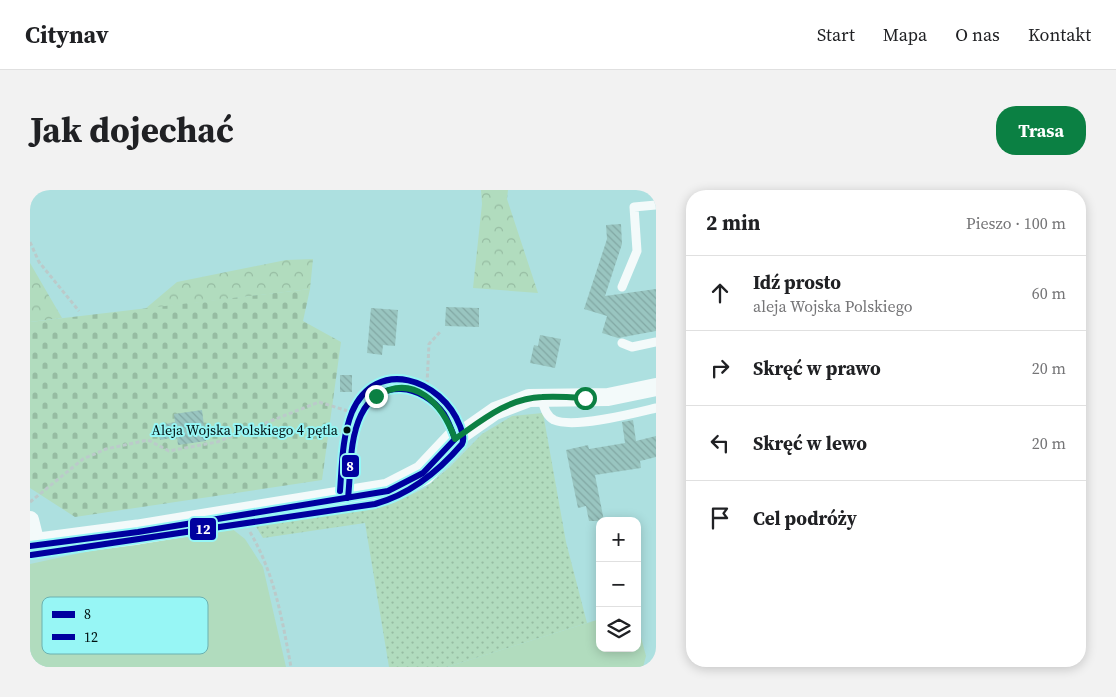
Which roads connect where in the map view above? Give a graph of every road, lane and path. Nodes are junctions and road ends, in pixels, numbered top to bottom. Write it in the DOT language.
graph roads {
  1 [pos="656,205"];
  2 [pos="30,242"];
  3 [pos="622,287"];
  4 [pos="79,311"];
  5 [pos="441,331"];
  6 [pos="656,342"];
  7 [pos="622,343"];
  8 [pos="427,384"];
  9 [pos="656,387"];
  10 [pos="541,396"];
  11 [pos="656,408"];
  12 [pos="360,415"];
  13 [pos="455,439"];
  14 [pos="348,498"];
  15 [pos="30,502"];
  16 [pos="240,514"];
  17 [pos="30,520"];
  18 [pos="33,545"];
  19 [pos="292,667"];
  1 -- 3 [label="lane"];
  2 -- 4 [label="path"];
  5 -- 8 [label="path"];
  6 -- 7 [label="lane"];
  9 -- 10 [label="street"];
  10 -- 11 [label="lane"];
  10 -- 13 [label="street"];
  12 -- 13 [label="lane"];
  12 -- 14 [label="lane"];
  12 -- 15 [label="path"];
  13 -- 14 [label="street"];
  14 -- 16 [label="street"];
  16 -- 18 [label="street"];
  16 -- 19 [label="path"];
  17 -- 18 [label="street"];
}
